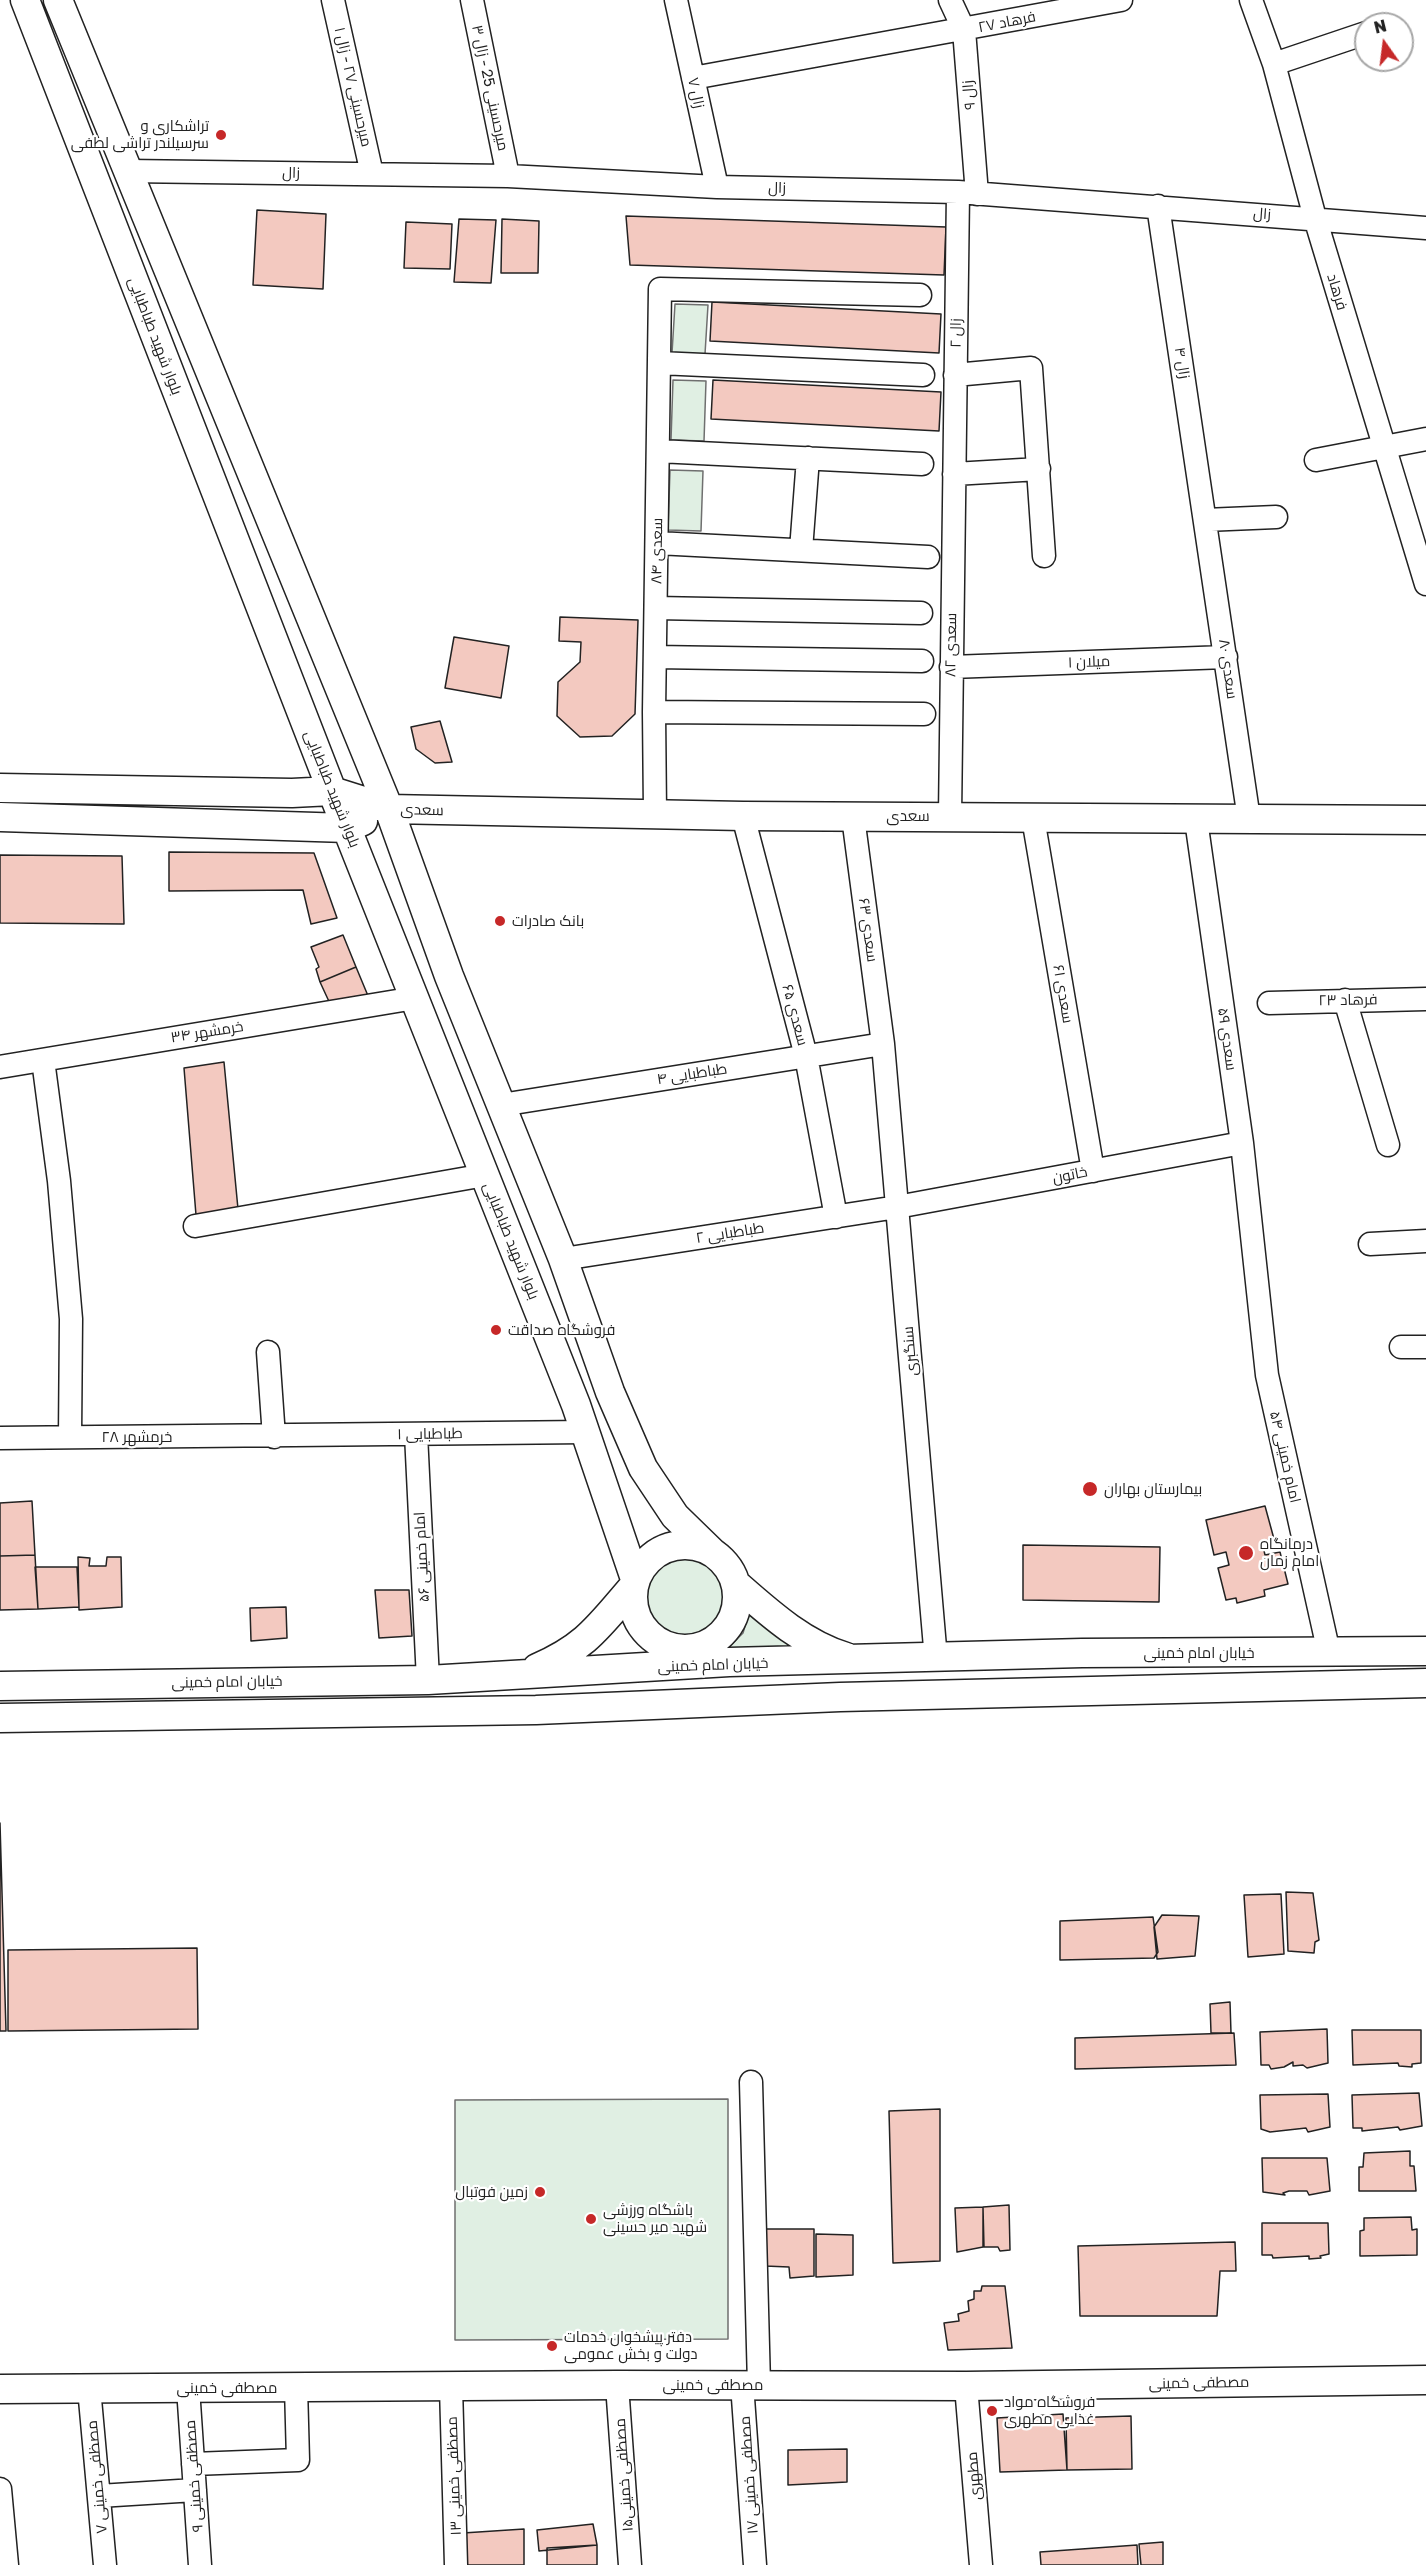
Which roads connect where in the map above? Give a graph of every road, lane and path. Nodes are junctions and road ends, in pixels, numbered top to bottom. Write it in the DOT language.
graph roads {
  1 [pos="25,0"];
  2 [pos="58,0"];
  3 [pos="333,0"];
  4 [pos="472,0"];
  5 [pos="676,0"];
  6 [pos="950,0"];
  7 [pos="1121,0"];
  8 [pos="1251,0"];
  9 [pos="1027,9"];
  10 [pos="964,30"];
  11 [pos="1354,37"];
  12 [pos="1274,64"];
  13 [pos="693,78"];
  14 [pos="127,171"];
  15 [pos="372,174"];
  16 [pos="508,176"];
  17 [pos="717,187"];
  18 [pos="968,193"];
  19 [pos="1158,206"];
  20 [pos="1315,218"];
  21 [pos="1426,228"];
  22 [pos="920,296"];
  23 [pos="659,363"];
  24 [pos="923,375"];
  25 [pos="955,375"];
  26 [pos="1426,439"];
  27 [pos="1383,445"];
  28 [pos="658,451"];
  29 [pos="808,458"];
  30 [pos="1316,460"];
  31 [pos="922,464"];
  32 [pos="1040,469"];
  33 [pos="954,474"];
  34 [pos="1276,517"];
  35 [pos="1206,520"];
  36 [pos="657,543"];
  37 [pos="801,550"];
  38 [pos="928,556"];
  39 [pos="1044,556"];
  40 [pos="1426,584"];
  41 [pos="656,608"];
  42 [pos="921,613"];
  43 [pos="655,657"];
  44 [pos="1226,657"];
  45 [pos="922,661"];
  46 [pos="951,667"];
  47 [pos="654,712"];
  48 [pos="924,714"];
  49 [pos="0,788"];
  50 [pos="332,791"];
  51 [pos="390,809"];
  52 [pos="655,813"];
  53 [pos="743,816"];
  54 [pos="950,816"];
  55 [pos="0,817"];
  56 [pos="853,817"];
  57 [pos="1033,818"];
  58 [pos="1249,819"];
  59 [pos="1196,820"];
  60 [pos="1426,820"];
  61 [pos="347,828"];
  62 [pos="415,998"];
  63 [pos="1426,999"];
  64 [pos="1345,1000"];
  65 [pos="1269,1003"];
  66 [pos="883,1044"];
  67 [pos="806,1056"];
  68 [pos="43,1060"];
  69 [pos="0,1067"];
  70 [pos="501,1105"];
  71 [pos="1242,1143"];
  72 [pos="1388,1145"];
  73 [pos="1093,1171"];
  74 [pos="485,1175"];
  75 [pos="897,1207"];
  76 [pos="836,1217"];
  77 [pos="195,1226"];
  78 [pos="1426,1241"];
  79 [pos="1370,1244"];
  80 [pos="563,1258"];
  81 [pos="1254,1259"];
  82 [pos="1401,1347"];
  83 [pos="1426,1347"];
  84 [pos="268,1352"];
  85 [pos="586,1432"];
  86 [pos="417,1434"];
  87 [pos="70,1437"];
  88 [pos="274,1437"];
  89 [pos="0,1438"];
  90 [pos="712,1552"];
  91 [pos="634,1583"];
  92 [pos="736,1584"];
  93 [pos="1426,1651"];
  94 [pos="1329,1653"];
  95 [pos="681,1654"];
  96 [pos="936,1659"];
  97 [pos="859,1661"];
  98 [pos="729,1662"];
  99 [pos="527,1673"];
  100 [pos="428,1680"];
  101 [pos="1426,1683"];
  102 [pos="0,1686"];
  103 [pos="840,1697"];
  104 [pos="629,1706"];
  105 [pos="0,1718"];
  106 [pos="751,2082"];
  107 [pos="1426,2380"];
  108 [pos="750,2384"];
  109 [pos="617,2385"];
  110 [pos="966,2386"];
  111 [pos="296,2387"];
  112 [pos="451,2387"];
  113 [pos="89,2388"];
  114 [pos="188,2388"];
  115 [pos="0,2389"];
  116 [pos="193,2464"];
  117 [pos="0,2488"];
  118 [pos="195,2490"];
  119 [pos="99,2496"];
  120 [pos="7,2565"];
  121 [pos="105,2565"];
  122 [pos="200,2565"];
  123 [pos="456,2565"];
  124 [pos="630,2565"];
  125 [pos="755,2565"];
  126 [pos="981,2565"];
  1 -- 50 [label="main road, بلوار شهید طباطبایی"];
  2 -- 14 [label="main road"];
  3 -- 15 [label="street, میرحسینی ۲۷ - زال ۱"];
  4 -- 16 [label="street, میرحسینی 25 - زال ۳"];
  5 -- 13 [label="street, زال ۷"];
  6 -- 10 [label="street, زال ۹"];
  7 -- 9 [label="street, فرهاد ۲۷"];
  8 -- 12 [label="street, فرهاد"];
  9 -- 10 [label="street, فرهاد ۲۷"];
  10 -- 13 [label="street, فرهاد ۲۷"];
  10 -- 18 [label="street, زال ۹"];
  11 -- 12 [label="street"];
  12 -- 20 [label="street, فرهاد"];
  13 -- 17 [label="street, زال ۷"];
  14 -- 15 [label="street, زال"];
  14 -- 51 [label="main road"];
  15 -- 16 [label="street, زال"];
  16 -- 17 [label="street, زال"];
  17 -- 18 [label="street, زال"];
  18 -- 19 [label="street, زال"];
  18 -- 25 [label="street, زال ۲"];
  19 -- 20 [label="street, زال"];
  19 -- 35 [label="street, زال ۴"];
  20 -- 21 [label="street, زال"];
  20 -- 27 [label="street, فرهاد"];
  22 -- 23 [label="street, سعدی ۸۴"];
  23 -- 24 [label="street"];
  23 -- 28 [label="street, سعدی ۸۴"];
  25 -- 32 [label="street"];
  25 -- 33 [label="street, زال ۲"];
  26 -- 27 [label="street"];
  27 -- 30 [label="street"];
  27 -- 40 [label="street, فرهاد"];
  28 -- 29 [label="street"];
  28 -- 36 [label="street, سعدی ۸۴"];
  29 -- 31 [label="street"];
  29 -- 37 [label="street"];
  32 -- 33 [label="street"];
  32 -- 39 [label="street"];
  33 -- 46 [label="street, سعدی ۸۲"];
  34 -- 35 [label="street"];
  35 -- 44 [label="street, سعدی ۸۰"];
  36 -- 37 [label="street"];
  36 -- 41 [label="street, سعدی ۸۴"];
  37 -- 38 [label="street"];
  41 -- 42 [label="street"];
  41 -- 43 [label="street, سعدی ۸۴"];
  43 -- 45 [label="street"];
  43 -- 47 [label="street, سعدی ۸۴"];
  44 -- 46 [label="street, میلان ۱"];
  44 -- 58 [label="street, سعدی ۸۰"];
  46 -- 54 [label="street, سعدی ۸۲"];
  47 -- 48 [label="street"];
  47 -- 52 [label="street, سعدی ۸۴"];
  49 -- 50 [label="main road"];
  50 -- 51 [label="main road"];
  50 -- 61 [label="main road, بلوار شهید طباطبایی"];
  51 -- 52 [label="main road, سعدی"];
  51 -- 61 [label="main road"];
  51 -- 70 [label="main road"];
  52 -- 53 [label="main road, سعدی"];
  53 -- 56 [label="main road, سعدی"];
  53 -- 67 [label="street, سعدی ۶۵"];
  54 -- 56 [label="main road, سعدی"];
  54 -- 57 [label="main road, سعدی"];
  55 -- 61 [label="main road"];
  56 -- 66 [label="street, سعدی ۶۳"];
  57 -- 59 [label="main road, سعدی"];
  57 -- 73 [label="street, سعدی ۶۱"];
  58 -- 59 [label="main road, سعدی"];
  58 -- 60 [label="main road, سعدی"];
  59 -- 71 [label="street, سعدی ۵۹"];
  61 -- 62 [label="main road, بلوار شهید طباطبایی"];
  62 -- 68 [label="street, خرمشهر ۳۴"];
  62 -- 74 [label="main road, بلوار شهید طباطبایی"];
  63 -- 64 [label="street, فرهاد ۲۳"];
  64 -- 65 [label="street, فرهاد ۲۳"];
  64 -- 72 [label="street"];
  66 -- 67 [label="street, طباطبایی ۴"];
  66 -- 75 [label="street, سنگبری"];
  67 -- 70 [label="street, طباطبایی ۴"];
  67 -- 76 [label="street, سعدی ۶۵"];
  68 -- 69 [label="street, خرمشهر ۳۴"];
  68 -- 87 [label="street"];
  70 -- 80 [label="main road"];
  71 -- 73 [label="street, خاتون"];
  71 -- 81 [label="street, سعدی ۵۹"];
  73 -- 75 [label="street, خاتون"];
  74 -- 77 [label="street"];
  74 -- 85 [label="main road, بلوار شهید طباطبایی"];
  75 -- 76 [label="street, طباطبایی ۲"];
  75 -- 96 [label="street, سنگبری"];
  76 -- 80 [label="street, طباطبایی ۲"];
  78 -- 79 [label="street"];
  80 -- 90 [label="main road"];
  81 -- 94 [label="street, امام خمینی ۵۴"];
  82 -- 83 [label="street"];
  84 -- 88 [label="street"];
  85 -- 86 [label="street, طباطبایی ۱"];
  85 -- 91 [label="main road, بلوار شهید طباطبایی"];
  86 -- 88 [label="street, طباطبایی ۱"];
  86 -- 100 [label="street, امام خمینی ۵۶"];
  87 -- 88 [label="street, خرمشهر ۲۸"];
  87 -- 89 [label="street, خرمشهر ۲۸"];
  90 -- 91 [label="main road"];
  90 -- 92 [label="main road"];
  91 -- 95 [label="main road"];
  91 -- 99 [label="main road"];
  92 -- 95 [label="main road"];
  92 -- 97 [label="main road"];
  93 -- 94 [label="main road, خیابان امام خمینی"];
  94 -- 96 [label="main road, خیابان امام خمینی"];
  95 -- 98 [label="main road"];
  95 -- 98 [label="main road, خیابان امام خمینی"];
  95 -- 99 [label="main road, خیابان امام خمینی"];
  95 -- 104 [label="main road"];
  96 -- 97 [label="main road, خیابان امام خمینی"];
  97 -- 98 [label="main road, خیابان امام خمینی"];
  98 -- 103 [label="main road"];
  99 -- 100 [label="main road, خیابان امام خمینی"];
  100 -- 102 [label="main road, خیابان امام خمینی"];
  101 -- 103 [label="main road"];
  103 -- 104 [label="main road"];
  104 -- 105 [label="main road"];
  106 -- 108 [label="street, مصطفی خمینی ۱۷"];
  107 -- 110 [label="main road, مصطفی خمینی"];
  108 -- 109 [label="main road, مصطفی خمینی"];
  108 -- 110 [label="main road, مصطفی خمینی"];
  108 -- 125 [label="street, مصطفی خمینی ۱۷"];
  109 -- 112 [label="main road, مصطفی خمینی"];
  109 -- 124 [label="street, مصظفی خمینی۱۵"];
  110 -- 126 [label="street, مطهری"];
  111 -- 112 [label="main road, مصطفی خمینی"];
  111 -- 114 [label="main road, مصطفی خمینی"];
  111 -- 116 [label="street"];
  112 -- 123 [label="street, مصظفی خمینی ۱۳"];
  113 -- 114 [label="main road, مصطفی خمینی"];
  113 -- 115 [label="main road, مصطفی خمینی"];
  113 -- 119 [label="street, مصظفی خمینی ۷"];
  114 -- 116 [label="street, مصظفی خمینی ۹"];
  116 -- 118 [label="street, مصظفی خمینی ۹"];
  117 -- 120 [label="street"];
  118 -- 119 [label="street"];
  118 -- 122 [label="street, مصظفی خمینی ۹"];
  119 -- 121 [label="street, مصظفی خمینی ۷"];
}
